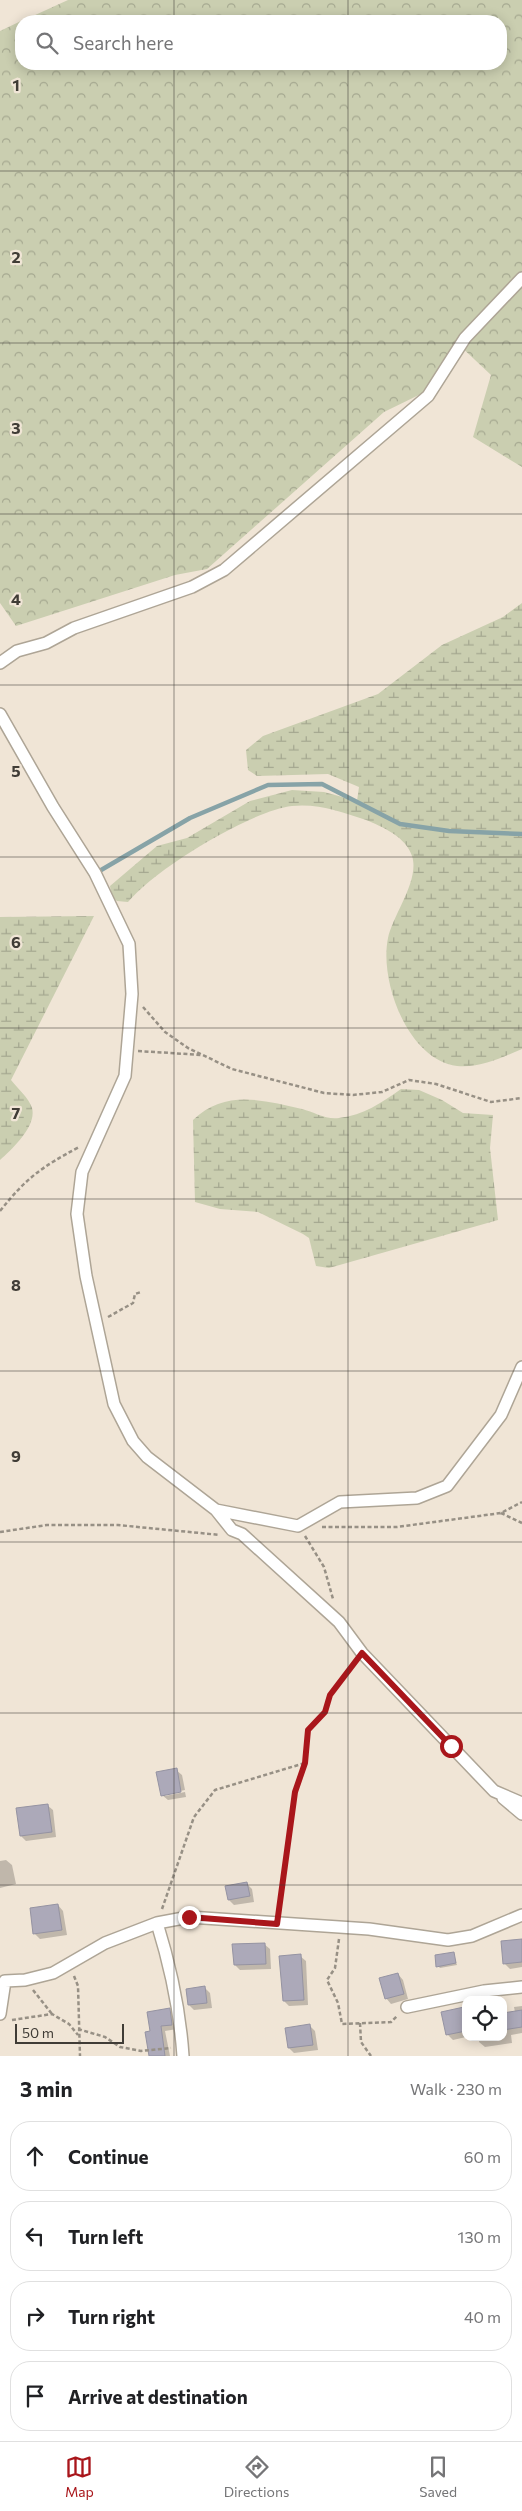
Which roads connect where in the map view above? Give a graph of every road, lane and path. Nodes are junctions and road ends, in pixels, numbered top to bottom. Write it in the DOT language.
graph roads {
  1 [pos="522,278"];
  2 [pos="0,663"];
  3 [pos="0,714"];
  4 [pos="132,994"];
  5 [pos="127,1049"];
  6 [pos="204,1055"];
  7 [pos="522,1098"];
  8 [pos="100,1135"];
  9 [pos="0,1211"];
  10 [pos="141,1292"];
  11 [pos="96,1318"];
  12 [pos="522,1367"];
  13 [pos="522,1502"];
  14 [pos="216,1510"];
  15 [pos="501,1513"];
  16 [pos="522,1523"];
  17 [pos="298,1526"];
  18 [pos="232,1530"];
  19 [pos="0,1532"];
  20 [pos="339,1622"];
  21 [pos="362,1653"];
  22 [pos="305,1763"];
  23 [pos="494,1791"];
  24 [pos="522,1802"];
  25 [pos="522,1814"];
  26 [pos="522,1915"];
  27 [pos="157,1922"];
  28 [pos="277,1924"];
  29 [pos="340,1928"];
  30 [pos="67,1965"];
  31 [pos="25,1980"];
  32 [pos="2,1981"];
  33 [pos="522,1987"];
  34 [pos="407,2007"];
  35 [pos="52,2014"];
  36 [pos="3,2016"];
  37 [pos="360,2023"];
  38 [pos="78,2029"];
  39 [pos="78,2036"];
  40 [pos="183,2052"];
  41 [pos="80,2056"];
  42 [pos="371,2056"];
  1 -- 2 [label="street"];
  3 -- 4 [label="street"];
  4 -- 5 [label="street"];
  4 -- 6 [label="path"];
  5 -- 6 [label="path"];
  5 -- 8 [label="street"];
  6 -- 7 [label="path"];
  8 -- 9 [label="path"];
  8 -- 11 [label="street"];
  10 -- 11 [label="path"];
  11 -- 14 [label="street"];
  12 -- 17 [label="street"];
  13 -- 15 [label="path"];
  14 -- 17 [label="street"];
  14 -- 18 [label="street"];
  15 -- 16 [label="path"];
  15 -- 17 [label="path"];
  17 -- 20 [label="path"];
  18 -- 19 [label="path"];
  18 -- 20 [label="street"];
  20 -- 21 [label="street"];
  21 -- 22 [label="path"];
  21 -- 23 [label="street"];
  22 -- 27 [label="path"];
  22 -- 28 [label="path"];
  23 -- 24 [label="street"];
  23 -- 25 [label="street"];
  26 -- 29 [label="street"];
  27 -- 28 [label="street"];
  27 -- 30 [label="street"];
  27 -- 40 [label="street"];
  28 -- 29 [label="street"];
  29 -- 37 [label="path"];
  30 -- 31 [label="street"];
  30 -- 38 [label="path"];
  31 -- 32 [label="street"];
  31 -- 35 [label="path"];
  32 -- 36 [label="street"];
  33 -- 34 [label="street"];
  34 -- 37 [label="path"];
  35 -- 36 [label="path"];
  35 -- 39 [label="path"];
  37 -- 42 [label="path"];
  38 -- 39 [label="path"];
  38 -- 40 [label="path"];
  39 -- 41 [label="path"];
}
